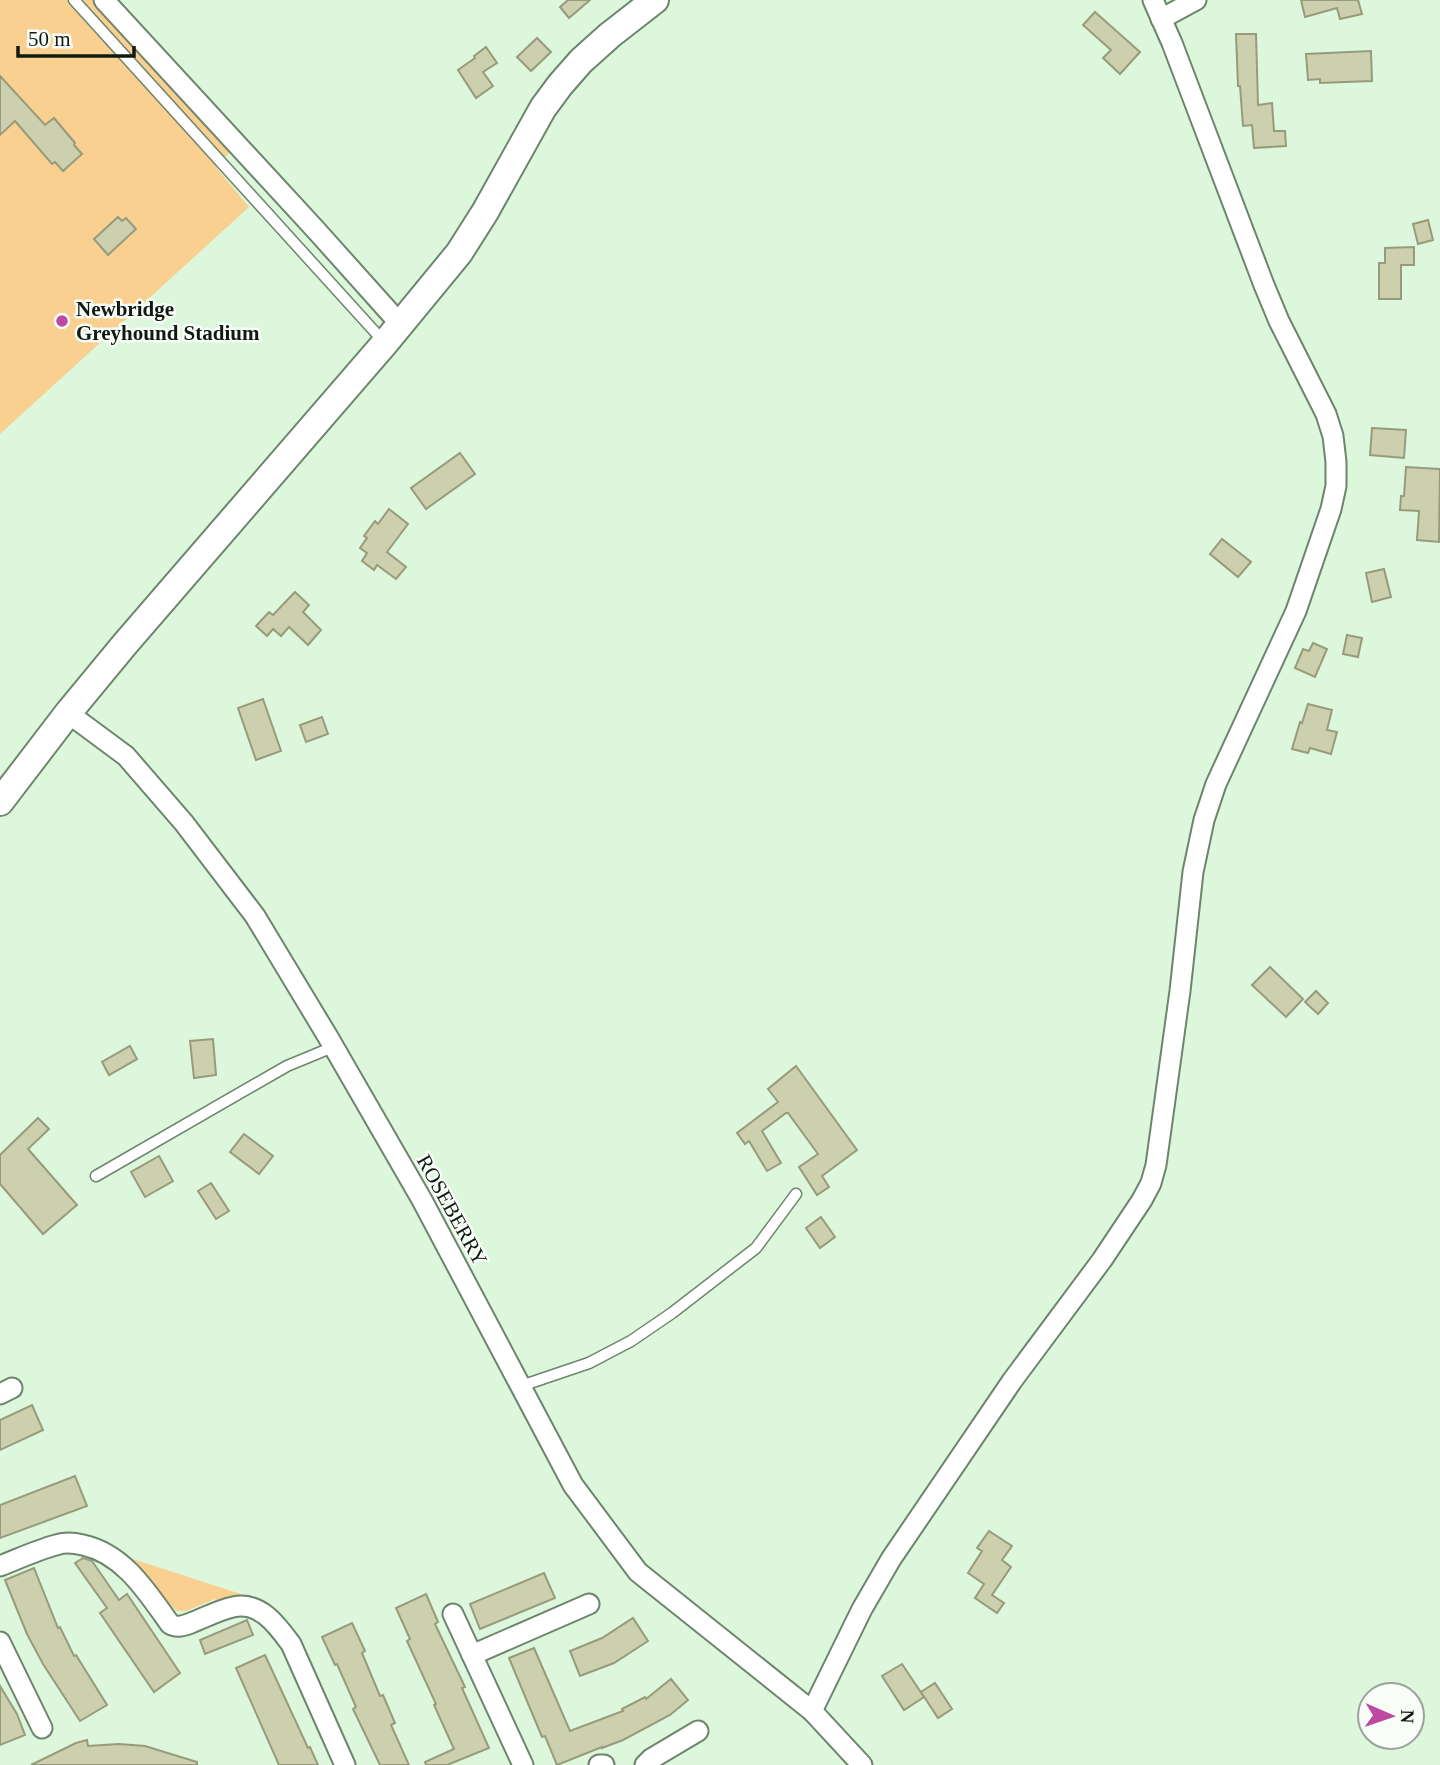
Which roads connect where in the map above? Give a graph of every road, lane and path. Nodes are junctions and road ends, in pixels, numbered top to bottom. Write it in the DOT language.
graph roads {
  1 [pos="74,0"];
  2 [pos="104,0"];
  3 [pos="654,0"];
  4 [pos="1153,0"];
  5 [pos="1196,0"];
  6 [pos="1161,19"];
  7 [pos="393,334"];
  8 [pos="68,713"];
  9 [pos="0,802"];
  10 [pos="333,1047"];
  11 [pos="96,1176"];
  12 [pos="796,1194"];
  13 [pos="521,1386"];
  14 [pos="0,1566"];
  15 [pos="589,1604"];
  16 [pos="453,1614"];
  17 [pos="0,1642"];
  18 [pos="472,1655"];
  19 [pos="812,1712"];
  20 [pos="42,1728"];
  21 [pos="698,1731"];
  22 [pos="345,1765"];
  23 [pos="523,1765"];
  24 [pos="645,1765"];
  25 [pos="862,1765"];
  1 -- 7 [label="lane"];
  2 -- 7 [label="street"];
  3 -- 7 [label="main road"];
  4 -- 6 [label="street"];
  5 -- 6 [label="street"];
  6 -- 19 [label="street"];
  7 -- 8 [label="main road"];
  8 -- 9 [label="main road"];
  8 -- 10 [label="street, ROSEBERRY"];
  10 -- 11 [label="lane"];
  10 -- 13 [label="street, ROSEBERRY"];
  12 -- 13 [label="lane"];
  13 -- 19 [label="street, ROSEBERRY"];
  14 -- 22 [label="street"];
  15 -- 18 [label="street"];
  16 -- 18 [label="street"];
  17 -- 20 [label="street"];
  18 -- 23 [label="street"];
  19 -- 25 [label="street, ROSEBERRY"];
  21 -- 24 [label="street"];
}
